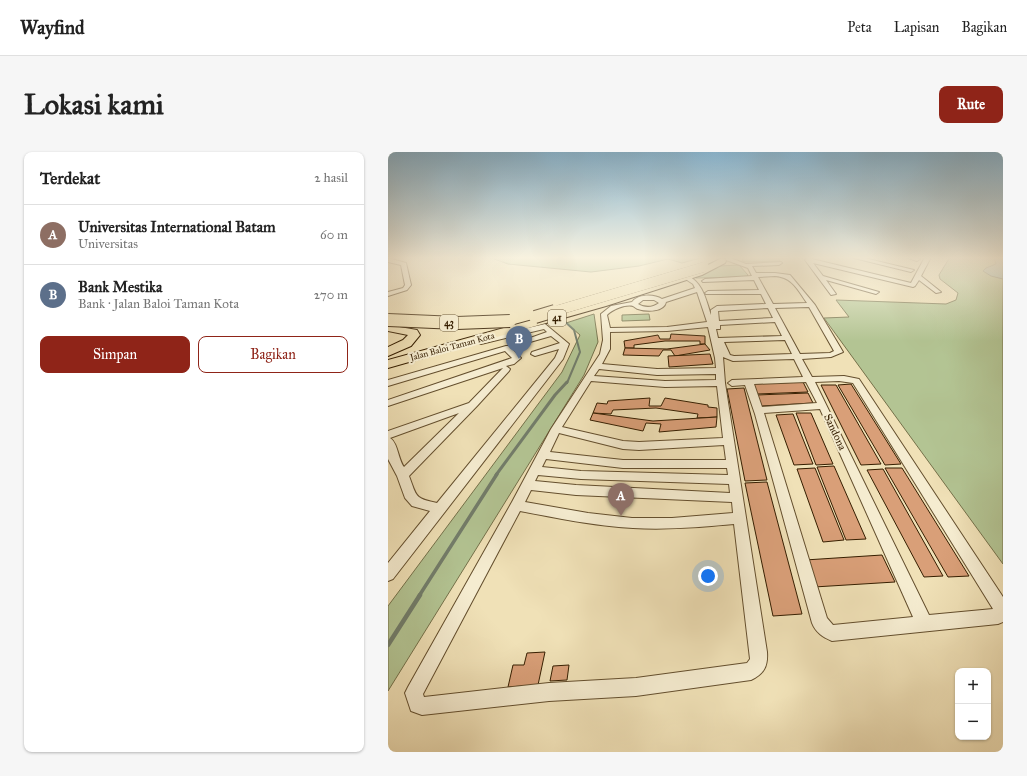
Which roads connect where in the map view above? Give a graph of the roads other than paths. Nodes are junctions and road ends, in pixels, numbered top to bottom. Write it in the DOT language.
graph roads {
  1 [pos="408,285"];
  2 [pos="629,285"];
  3 [pos="643,285"];
  4 [pos="668,285"];
  5 [pos="697,285"];
  6 [pos="759,285"];
  7 [pos="795,285"];
  8 [pos="826,285"];
  9 [pos="850,285"];
  10 [pos="929,285"];
  11 [pos="699,290"];
  12 [pos="763,292"];
  13 [pos="876,292"];
  14 [pos="938,292"];
  15 [pos="708,293"];
  16 [pos="388,294"];
  17 [pos="832,294"];
  18 [pos="638,298"];
  19 [pos="662,301"];
  20 [pos="559,305"];
  21 [pos="812,305"];
  22 [pos="770,306"];
  23 [pos="568,314"];
  24 [pos="388,320"];
  25 [pos="778,320"];
  26 [pos="713,324"];
  27 [pos="388,328"];
  28 [pos="607,330"];
  29 [pos="552,333"];
  30 [pos="787,338"];
  31 [pos="480,340"];
  32 [pos="720,340"];
  33 [pos="523,342"];
  34 [pos="564,345"];
  35 [pos="388,352"];
  36 [pos="489,352"];
  37 [pos="535,354"];
  38 [pos="798,356"];
  39 [pos="388,358"];
  40 [pos="388,364"];
  41 [pos="596,366"];
  42 [pos="590,378"];
  43 [pos="724,379"];
  44 [pos="810,379"];
  45 [pos="749,382"];
  46 [pos="388,384"];
  47 [pos="388,403"];
  48 [pos="474,404"];
  49 [pos="823,406"];
  50 [pos="388,407"];
  51 [pos="759,410"];
  52 [pos="556,429"];
  53 [pos="388,434"];
  54 [pos="388,441"];
  55 [pos="729,441"];
  56 [pos="543,455"];
  57 [pos="392,464"];
  58 [pos="733,464"];
  59 [pos="535,470"];
  60 [pos="403,475"];
  61 [pos="735,480"];
  62 [pos="527,485"];
  63 [pos="737,498"];
  64 [pos="517,506"];
  65 [pos="440,509"];
  66 [pos="740,518"];
  67 [pos="392,562"];
  68 [pos="388,574"];
  69 [pos="924,623"];
  1 -- 16 [label="street"];
  2 -- 20 [label="highway, Jalan Baloi Taman Kota"];
  3 -- 24 [label="highway, 43, bridge"];
  4 -- 18 [label="highway, Jalan Baloi Taman Kota / 41"];
  5 -- 11 [label="street"];
  6 -- 12 [label="street, Sandona"];
  7 -- 21 [label="street"];
  8 -- 17 [label="street"];
  9 -- 13 [label="street"];
  10 -- 14 [label="street"];
  11 -- 19 [label="street"];
  11 -- 26 [label="street"];
  12 -- 15 [label="street"];
  12 -- 22 [label="street, Sandona"];
  18 -- 19 [label="street"];
  18 -- 19 [label="street"];
  18 -- 23 [label="highway, Jalan Baloi Taman Kota / 41"];
  18 -- 28 [label="street"];
  20 -- 23 [label="highway"];
  20 -- 39 [label="highway, Jalan Baloi Taman Kota"];
  21 -- 22 [label="street"];
  21 -- 38 [label="street"];
  22 -- 25 [label="street, Sandona"];
  22 -- 26 [label="street"];
  23 -- 31 [label="highway, Jalan Baloi Taman Kota / 41"];
  25 -- 26 [label="street"];
  25 -- 30 [label="street, Sandona"];
  26 -- 28 [label="street"];
  26 -- 32 [label="street"];
  26 -- 43 [label="street"];
  27 -- 35 [label="highway"];
  28 -- 41 [label="street"];
  29 -- 31 [label="street"];
  29 -- 33 [label="street"];
  29 -- 34 [label="street"];
  30 -- 32 [label="street"];
  30 -- 38 [label="street, Sandona"];
  31 -- 36 [label="street"];
  31 -- 40 [label="highway, Jalan Baloi Taman Kota / 41"];
  32 -- 38 [label="street"];
  34 -- 37 [label="street"];
  34 -- 65 [label="street"];
  36 -- 46 [label="street"];
  36 -- 47 [label="street"];
  38 -- 44 [label="street, Sandona"];
  41 -- 42 [label="street"];
  41 -- 43 [label="street"];
  42 -- 43 [label="street"];
  42 -- 52 [label="street"];
  43 -- 45 [label="street"];
  43 -- 55 [label="street"];
  44 -- 45 [label="street"];
  44 -- 49 [label="street, Sandona"];
  44 -- 69 [label="street"];
  45 -- 51 [label="street"];
  48 -- 50 [label="street"];
  48 -- 53 [label="street"];
  48 -- 60 [label="street"];
  49 -- 51 [label="street"];
  49 -- 69 [label="street, Sandona"];
  51 -- 69 [label="street"];
  52 -- 55 [label="street"];
  52 -- 56 [label="street"];
  54 -- 57 [label="street"];
  55 -- 58 [label="street"];
  56 -- 58 [label="street"];
  56 -- 59 [label="street"];
  57 -- 60 [label="street"];
  58 -- 61 [label="street"];
  59 -- 61 [label="street"];
  59 -- 62 [label="street"];
  60 -- 65 [label="street"];
  61 -- 63 [label="street"];
  62 -- 63 [label="street"];
  62 -- 64 [label="street"];
  63 -- 66 [label="street"];
  64 -- 66 [label="street"];
  64 -- 66 [label="street"];
  65 -- 67 [label="street"];
  67 -- 68 [label="street"];
}
